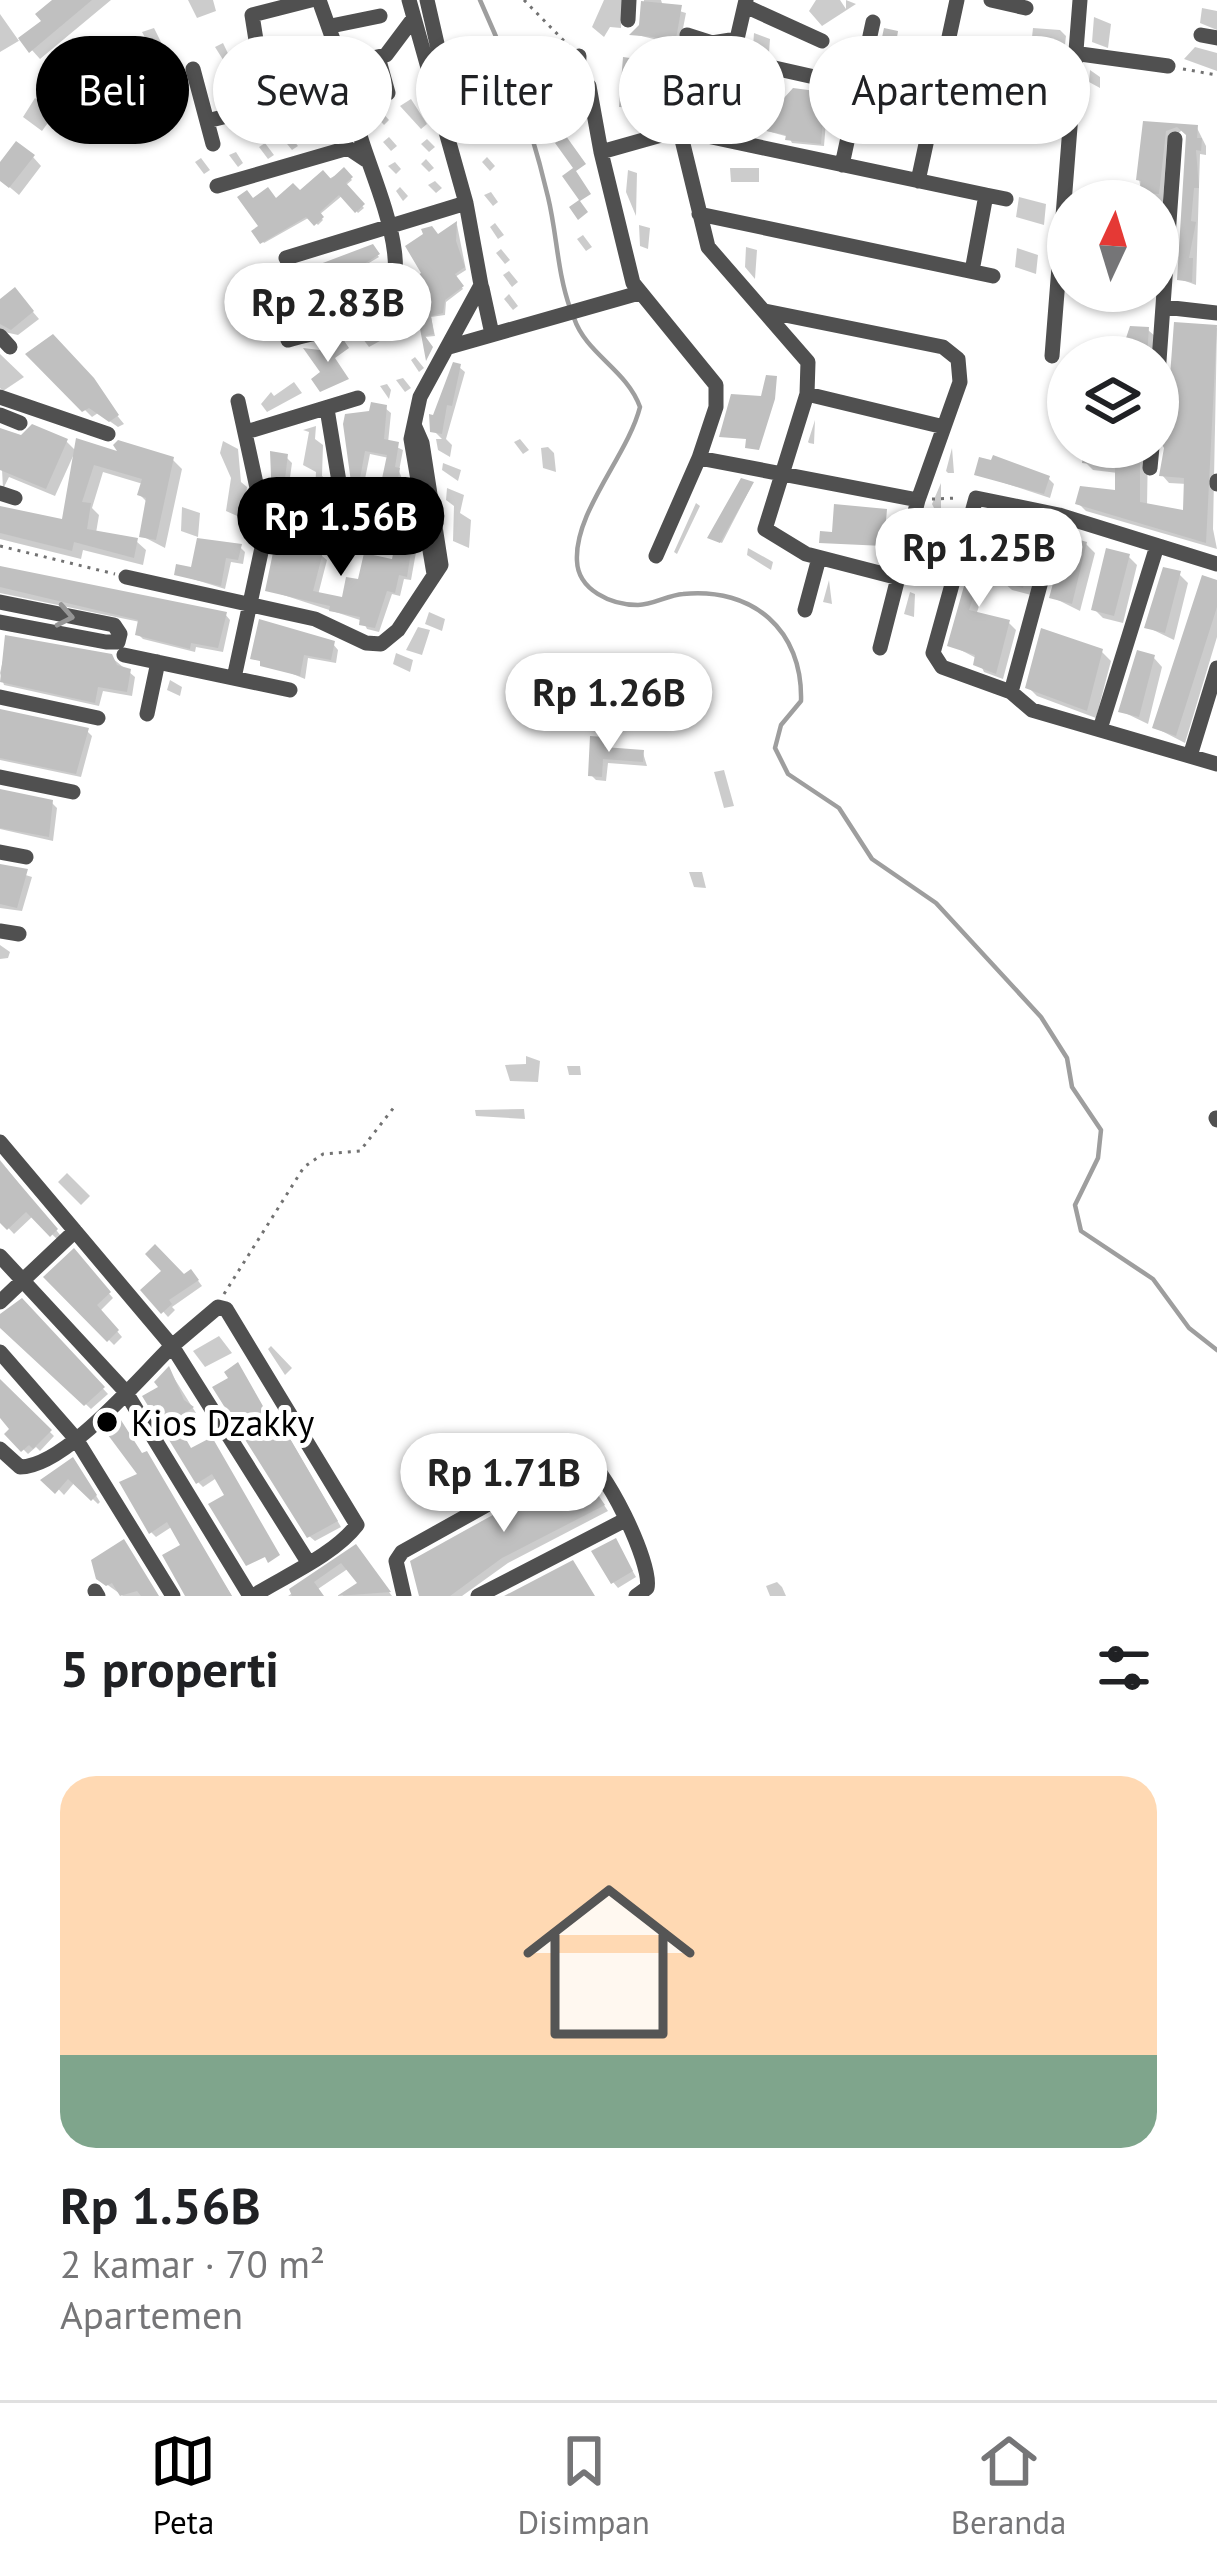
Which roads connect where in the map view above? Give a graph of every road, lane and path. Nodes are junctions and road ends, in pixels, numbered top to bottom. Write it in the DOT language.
graph roads {
  1 [pos="315,0"];
  2 [pos="409,0"];
  3 [pos="427,0"];
  4 [pos="524,0"];
  5 [pos="629,0"];
  6 [pos="956,0"];
  7 [pos="991,0"];
  8 [pos="1081,0"];
  9 [pos="746,3"];
  10 [pos="1026,8"];
  11 [pos="380,16"];
  12 [pos="413,19"];
  13 [pos="628,20"];
  14 [pos="873,22"];
  15 [pos="331,26"];
  16 [pos="687,35"];
  17 [pos="255,36"];
  18 [pos="334,36"];
  19 [pos="417,36"];
  20 [pos="435,36"];
  21 [pos="559,36"];
  22 [pos="812,36"];
  23 [pos="870,36"];
  24 [pos="949,36"];
  25 [pos="1075,36"];
  26 [pos="392,47"];
  27 [pos="1090,55"];
  28 [pos="1168,66"];
  29 [pos="193,69"];
  30 [pos="1217,75"];
  31 [pos="595,119"];
  32 [pos="213,120"];
  33 [pos="207,122"];
  34 [pos="1175,140"];
  35 [pos="213,144"];
  36 [pos="362,144"];
  37 [pos="451,144"];
  38 [pos="629,144"];
  39 [pos="682,144"];
  40 [pos="744,144"];
  41 [pos="847,144"];
  42 [pos="926,144"];
  43 [pos="1067,144"];
  44 [pos="601,152"];
  45 [pos="367,160"];
  46 [pos="842,165"];
  47 [pos="1172,180"];
  48 [pos="918,181"];
  49 [pos="217,186"];
  50 [pos="986,195"];
  51 [pos="1006,199"];
  52 [pos="466,203"];
  53 [pos="699,214"];
  54 [pos="388,228"];
  55 [pos="286,258"];
  56 [pos="972,271"];
  57 [pos="993,275"];
  58 [pos="481,285"];
  59 [pos="639,293"];
  60 [pos="1179,309"];
  61 [pos="765,311"];
  62 [pos="1217,313"];
  63 [pos="493,334"];
  64 [pos="1053,336"];
  65 [pos="288,340"];
  66 [pos="449,346"];
  67 [pos="807,394"];
  68 [pos="0,398"];
  69 [pos="358,398"];
  70 [pos="238,401"];
  71 [pos="327,409"];
  72 [pos="0,415"];
  73 [pos="20,423"];
  74 [pos="944,427"];
  75 [pos="245,432"];
  76 [pos="108,434"];
  77 [pos="699,458"];
  78 [pos="787,472"];
  79 [pos="976,498"];
  80 [pos="918,500"];
  81 [pos="1059,515"];
  82 [pos="266,530"];
  83 [pos="0,546"];
  84 [pos="1157,546"];
  85 [pos="656,556"];
  86 [pos="819,558"];
  87 [pos="1217,564"];
  88 [pos="126,577"];
  89 [pos="899,578"];
  90 [pos="1,602"];
  91 [pos="250,606"];
  92 [pos="805,610"];
  93 [pos="0,612"];
  94 [pos="0,622"];
  95 [pos="880,648"];
  96 [pos="124,656"];
  97 [pos="158,662"];
  98 [pos="1217,668"];
  99 [pos="234,678"];
  100 [pos="290,690"];
  101 [pos="1011,692"];
  102 [pos="0,697"];
  103 [pos="147,714"];
  104 [pos="98,718"];
  105 [pos="1100,729"];
  106 [pos="1190,756"];
  107 [pos="1217,764"];
  108 [pos="0,777"];
  109 [pos="73,792"];
  110 [pos="0,852"];
  111 [pos="26,857"];
  112 [pos="0,931"];
  113 [pos="19,934"];
  114 [pos="395,1106"];
  115 [pos="0,1142"];
  116 [pos="75,1231"];
  117 [pos="0,1256"];
  118 [pos="23,1280"];
  119 [pos="0,1302"];
  120 [pos="218,1307"];
  121 [pos="172,1346"];
  122 [pos="0,1352"];
  123 [pos="125,1391"];
  124 [pos="76,1439"];
  125 [pos="0,1449"];
  126 [pos="625,1520"];
  127 [pos="308,1562"];
  128 [pos="173,1596"];
  129 [pos="251,1596"];
  130 [pos="404,1596"];
  131 [pos="478,1596"];
  132 [pos="636,1596"];
  1 -- 15 [label="street"];
  1 -- 17 [label="street"];
  2 -- 12 [label="street"];
  3 -- 20 [label="street"];
  4 -- 21 [label="path"];
  5 -- 13 [label="street"];
  6 -- 24 [label="street"];
  7 -- 10 [label="street"];
  8 -- 25 [label="street"];
  9 -- 16 [label="street"];
  9 -- 22 [label="street"];
  11 -- 15 [label="street"];
  12 -- 19 [label="street"];
  12 -- 26 [label="street"];
  14 -- 23 [label="street"];
  15 -- 18 [label="street"];
  27 -- 28 [label="street"];
  28 -- 30 [label="path"];
  29 -- 33 [label="street"];
  31 -- 44 [label="street"];
  32 -- 33 [label="street"];
  33 -- 35 [label="street"];
  34 -- 47 [label="street"];
  36 -- 45 [label="street"];
  37 -- 52 [label="street"];
  38 -- 44 [label="street"];
  39 -- 53 [label="street"];
  40 -- 46 [label="street"];
  41 -- 46 [label="street"];
  42 -- 48 [label="street"];
  43 -- 64 [label="street"];
  44 -- 59 [label="street"];
  45 -- 49 [label="street"];
  45 -- 54 [label="street"];
  46 -- 48 [label="street"];
  48 -- 50 [label="street"];
  50 -- 51 [label="street"];
  50 -- 56 [label="street"];
  52 -- 54 [label="street"];
  52 -- 58 [label="street"];
  53 -- 56 [label="street"];
  53 -- 61 [label="street"];
  54 -- 55 [label="street"];
  54 -- 65 [label="street"];
  56 -- 57 [label="street"];
  58 -- 63 [label="street"];
  58 -- 66 [label="street"];
  59 -- 63 [label="street"];
  59 -- 77 [label="street"];
  60 -- 62 [label="street"];
  61 -- 67 [label="street"];
  61 -- 74 [label="street"];
  63 -- 66 [label="street"];
  66 -- 91 [label="street"];
  67 -- 74 [label="street"];
  67 -- 78 [label="street"];
  68 -- 76 [label="street"];
  69 -- 71 [label="street"];
  70 -- 75 [label="street"];
  71 -- 75 [label="street"];
  71 -- 82 [label="street"];
  72 -- 73 [label="street"];
  74 -- 80 [label="street"];
  75 -- 82 [label="street"];
  77 -- 78 [label="street"];
  77 -- 85 [label="street"];
  78 -- 80 [label="street"];
  78 -- 86 [label="street"];
  79 -- 80 [label="path"];
  79 -- 81 [label="street"];
  79 -- 101 [label="street"];
  80 -- 89 [label="street"];
  81 -- 84 [label="street"];
  81 -- 101 [label="street"];
  82 -- 91 [label="street"];
  83 -- 88 [label="path"];
  84 -- 87 [label="street"];
  84 -- 105 [label="street"];
  86 -- 89 [label="street"];
  86 -- 92 [label="street"];
  88 -- 91 [label="street"];
  89 -- 95 [label="street"];
  90 -- 93 [label="street"];
  90 -- 94 [label="street, one-way"];
  91 -- 99 [label="street"];
  96 -- 97 [label="street"];
  97 -- 99 [label="street"];
  97 -- 103 [label="street"];
  98 -- 106 [label="street"];
  99 -- 100 [label="street"];
  101 -- 105 [label="street"];
  102 -- 104 [label="street"];
  105 -- 106 [label="street"];
  106 -- 107 [label="street"];
  108 -- 109 [label="street"];
  110 -- 111 [label="street"];
  112 -- 113 [label="street"];
  114 -- 120 [label="path"];
  115 -- 116 [label="street"];
  116 -- 118 [label="street"];
  116 -- 121 [label="street"];
  117 -- 118 [label="street"];
  118 -- 119 [label="street"];
  118 -- 123 [label="street"];
  120 -- 121 [label="street"];
  120 -- 127 [label="street"];
  121 -- 123 [label="street"];
  121 -- 127 [label="street"];
  122 -- 124 [label="street"];
  123 -- 124 [label="street"];
  123 -- 129 [label="street"];
  124 -- 125 [label="street"];
  124 -- 128 [label="street"];
  126 -- 130 [label="street"];
  126 -- 131 [label="street"];
  126 -- 132 [label="street"];
  127 -- 129 [label="street"];
}
